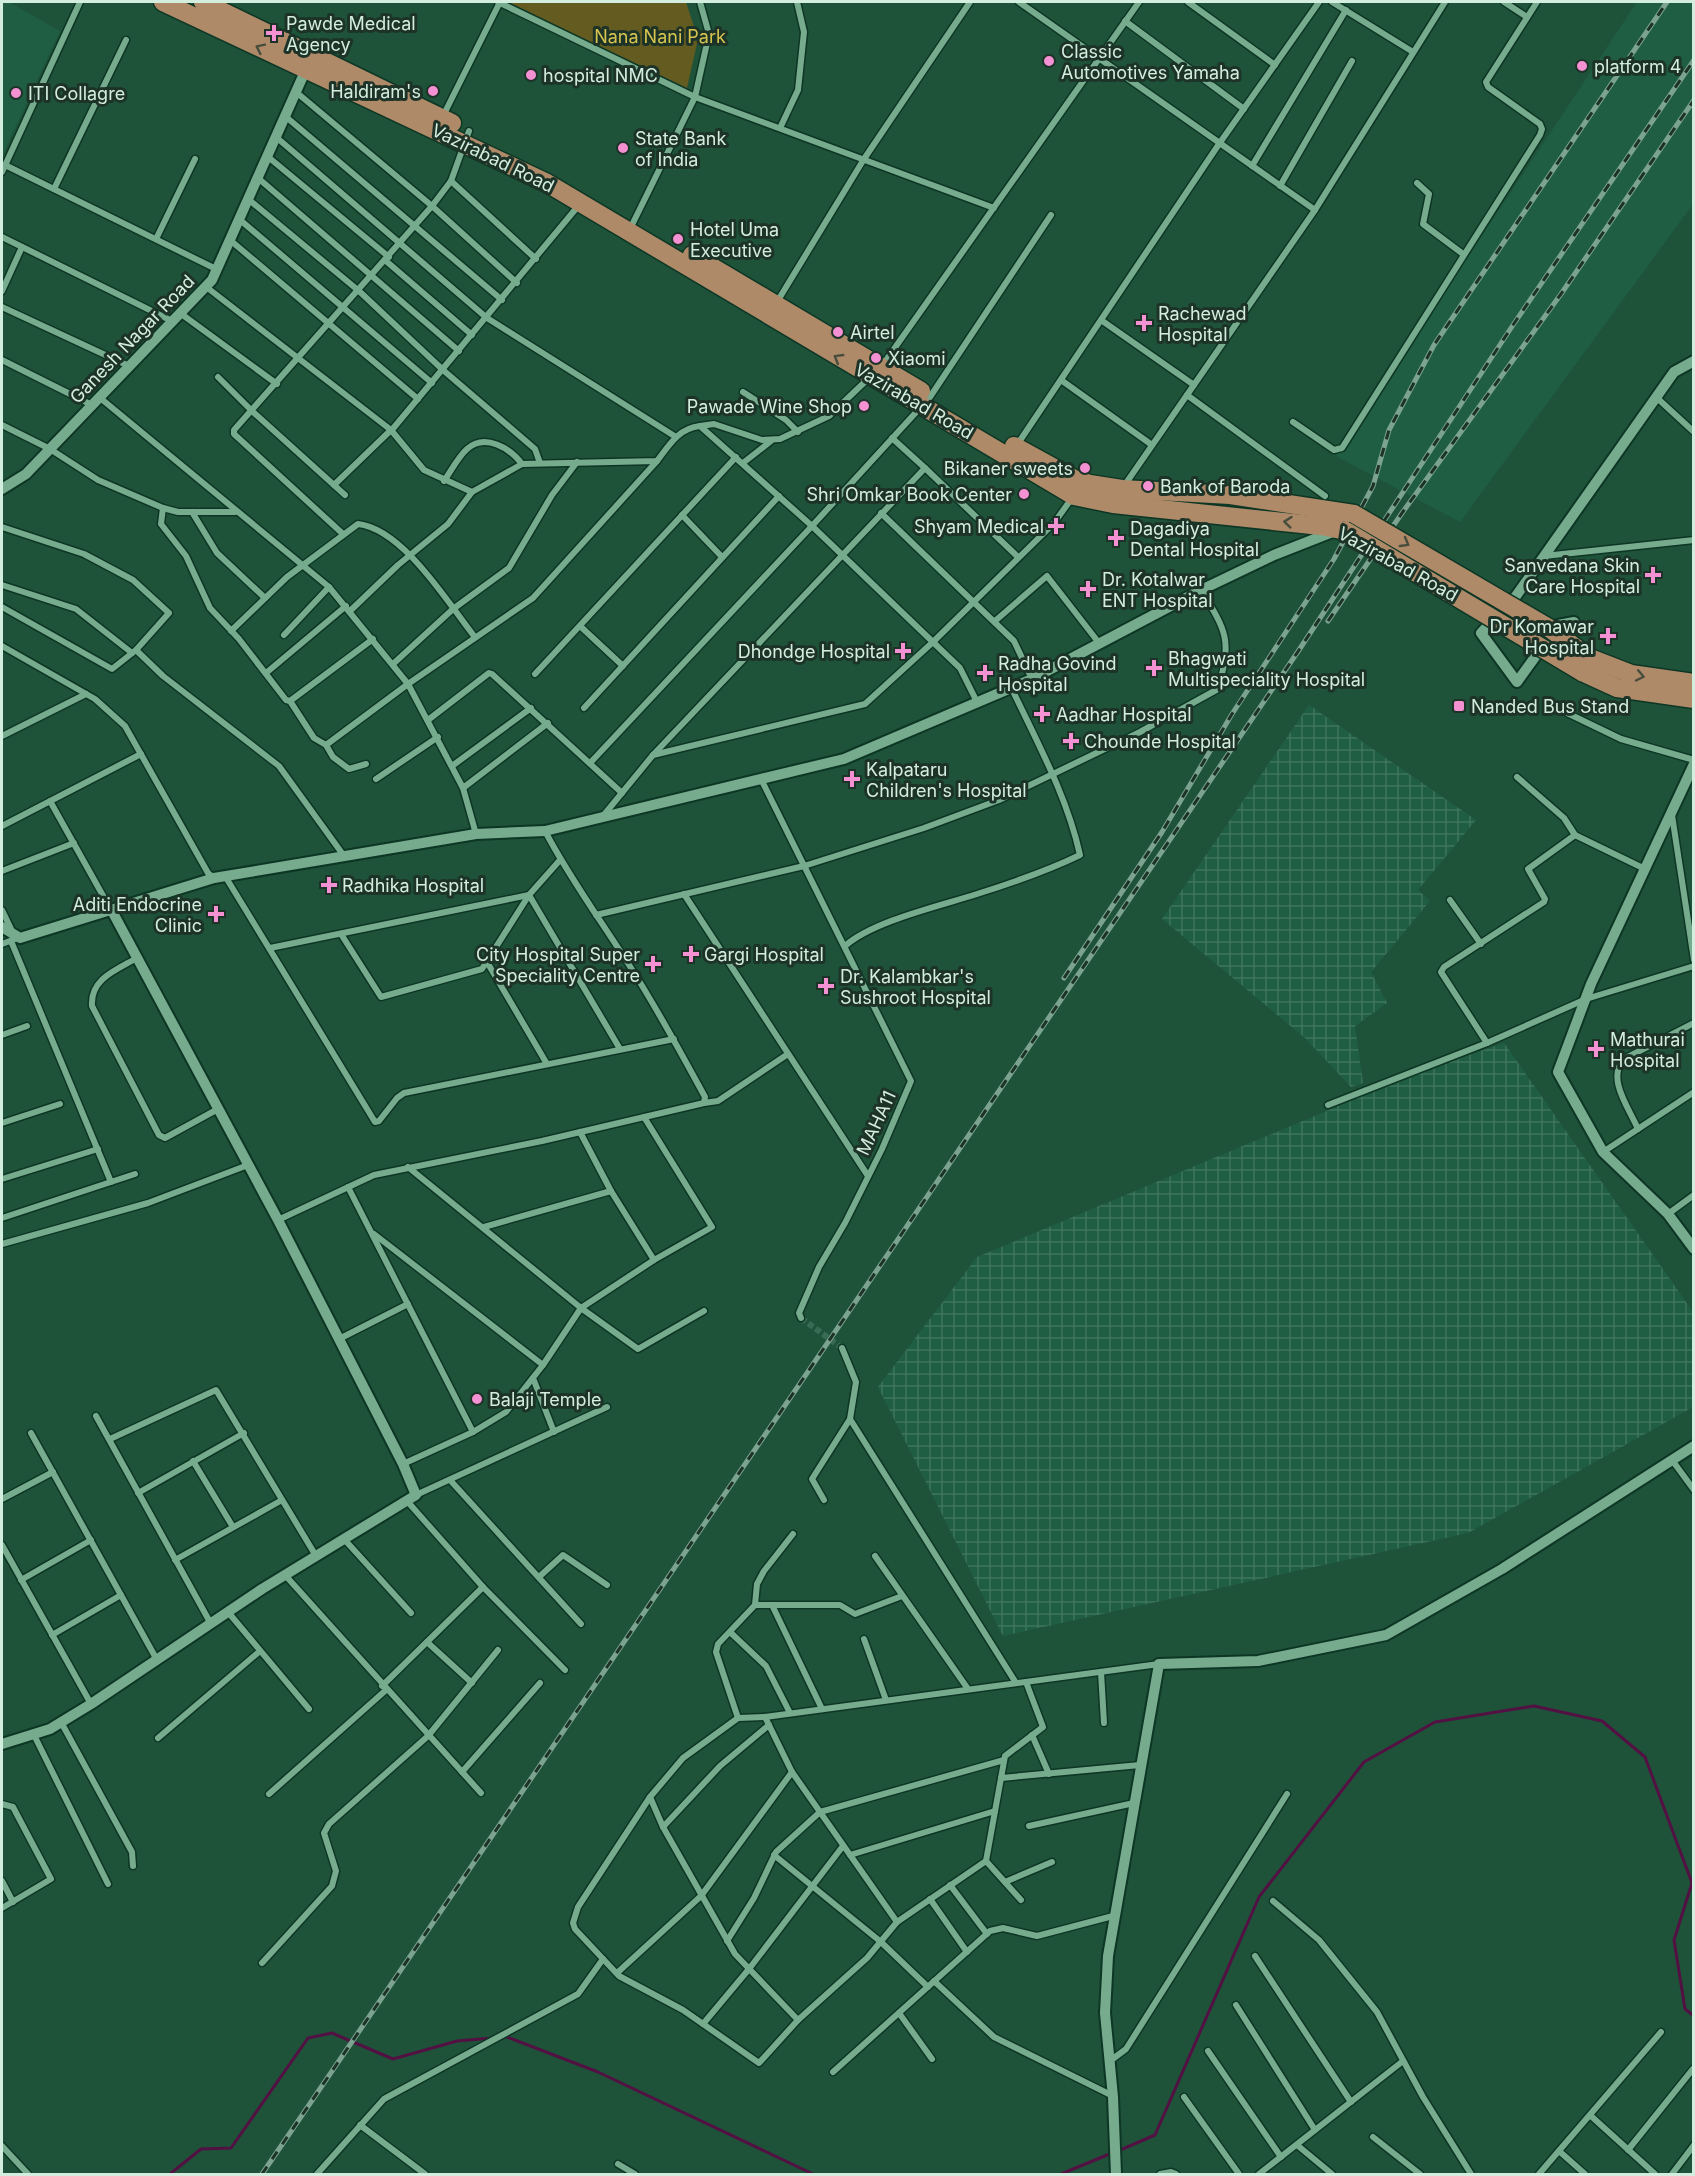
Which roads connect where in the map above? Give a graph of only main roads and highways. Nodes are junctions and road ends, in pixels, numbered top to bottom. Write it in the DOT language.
graph roads {
  1 [pos="163,2"];
  2 [pos="203,2"];
  3 [pos="309,63"];
  4 [pos="467,136"];
  5 [pos="632,226"];
  6 [pos="875,372"];
  7 [pos="926,401"];
  8 [pos="1078,489"];
  9 [pos="1118,496"];
  10 [pos="1586,665"];
  11 [pos="1694,683"];
  12 [pos="1694,699"];
  3 -- 1 [label="main road, Vazirabad Road, one-way"];
  2 -- 3 [label="main road, Vazirabad Road"];
  3 -- 4 [label="main road, Vazirabad Road"];
  3 -- 4 [label="main road, Vazirabad Road"];
  4 -- 5 [label="main road, Vazirabad Road"];
  4 -- 5 [label="main road, Vazirabad Road"];
  6 -- 5 [label="main road, Vazirabad Road, one-way"];
  5 -- 6 [label="main road, Vazirabad Road"];
  6 -- 7 [label="main road, Vazirabad Road"];
  7 -- 8 [label="main road, Vazirabad Road"];
  7 -- 8 [label="main road, Vazirabad Road"];
  8 -- 9 [label="main road, Vazirabad Road"];
  10 -- 9 [label="main road, Vazirabad Road, one-way, bridge"];
  9 -- 10 [label="main road, Vazirabad Road, one-way, bridge"];
  10 -- 11 [label="main road, Vazirabad Road, one-way"];
  10 -- 12 [label="main road, Vazirabad Road"];
}
